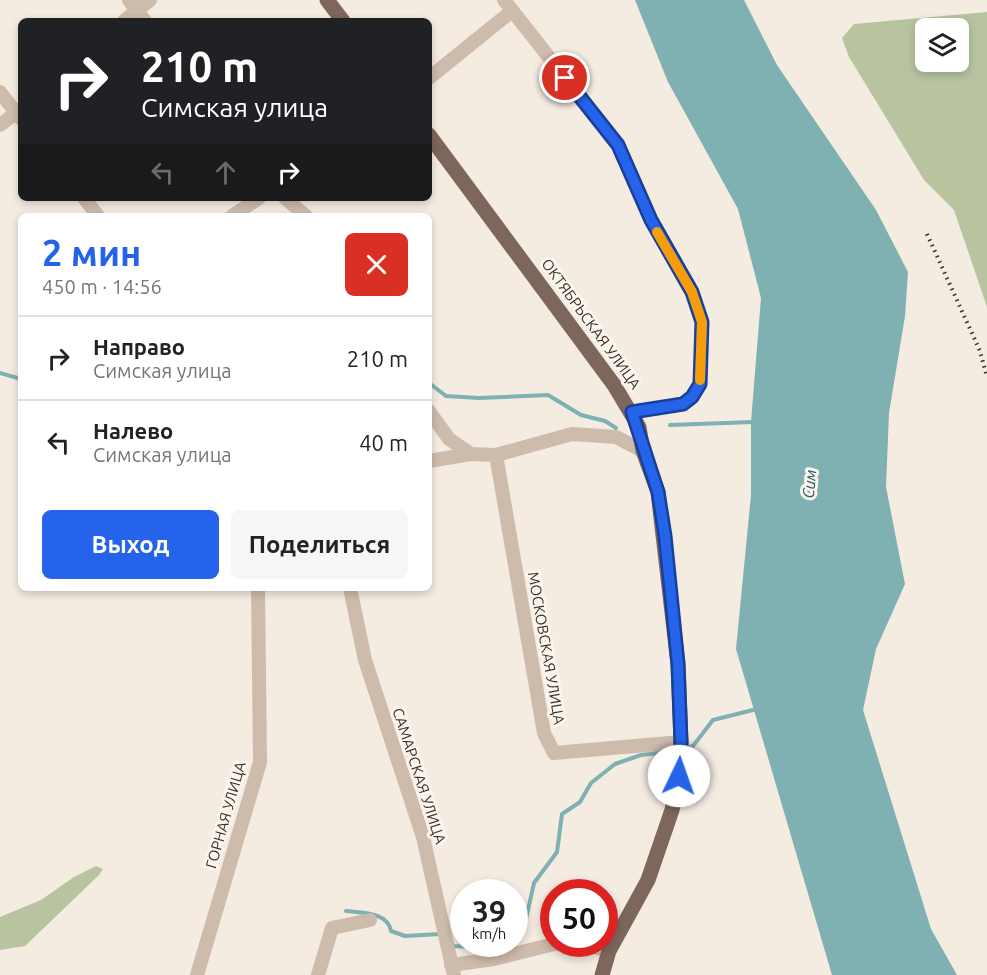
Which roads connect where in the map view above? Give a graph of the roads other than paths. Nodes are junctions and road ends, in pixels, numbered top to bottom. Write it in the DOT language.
graph roads {
  1 [pos="150,0"];
  2 [pos="327,0"];
  3 [pos="508,6"];
  4 [pos="137,10"];
  5 [pos="341,18"];
  6 [pos="432,75"];
  7 [pos="0,92"];
  8 [pos="18,113"];
  9 [pos="18,115"];
  10 [pos="0,125"];
  11 [pos="432,139"];
  12 [pos="86,201"];
  13 [pos="255,201"];
  14 [pos="288,201"];
  15 [pos="96,213"];
  16 [pos="237,213"];
  17 [pos="302,213"];
  18 [pos="632,412"];
  19 [pos="432,415"];
  20 [pos="643,451"];
  21 [pos="471,454"];
  22 [pos="496,455"];
  23 [pos="432,460"];
  24 [pos="258,591"];
  25 [pos="351,591"];
  26 [pos="681,742"];
  27 [pos="370,920"];
  28 [pos="618,935"];
  29 [pos="540,948"];
  30 [pos="607,957"];
  31 [pos="453,970"];
  32 [pos="197,975"];
  33 [pos="318,975"];
  34 [pos="602,975"];
  1 -- 4 [label="street"];
  2 -- 5 [label="main road"];
  3 -- 6 [label="street"];
  3 -- 18 [label="street"];
  7 -- 8 [label="street"];
  9 -- 10 [label="street"];
  11 -- 18 [label="main road, ОКТЯБРЬСКАЯ УЛИЦА"];
  12 -- 15 [label="street"];
  13 -- 16 [label="street"];
  14 -- 17 [label="street"];
  18 -- 20 [label="main road, ОКТЯБРЬСКАЯ УЛИЦА"];
  19 -- 21 [label="street"];
  20 -- 22 [label="street"];
  20 -- 26 [label="main road, ОКТЯБРЬСКАЯ УЛИЦА"];
  21 -- 22 [label="street"];
  21 -- 23 [label="street"];
  22 -- 26 [label="street, МОСКОВСКАЯ УЛИЦА"];
  24 -- 32 [label="street, ГОРНАЯ УЛИЦА"];
  25 -- 31 [label="street, САМАРСКАЯ УЛИЦА"];
  26 -- 28 [label="main road, ОКТЯБРЬСКАЯ УЛИЦА"];
  27 -- 33 [label="street"];
  29 -- 31 [label="street"];
  30 -- 34 [label="main road, ОКТЯБРЬСКАЯ УЛИЦА"];
}
